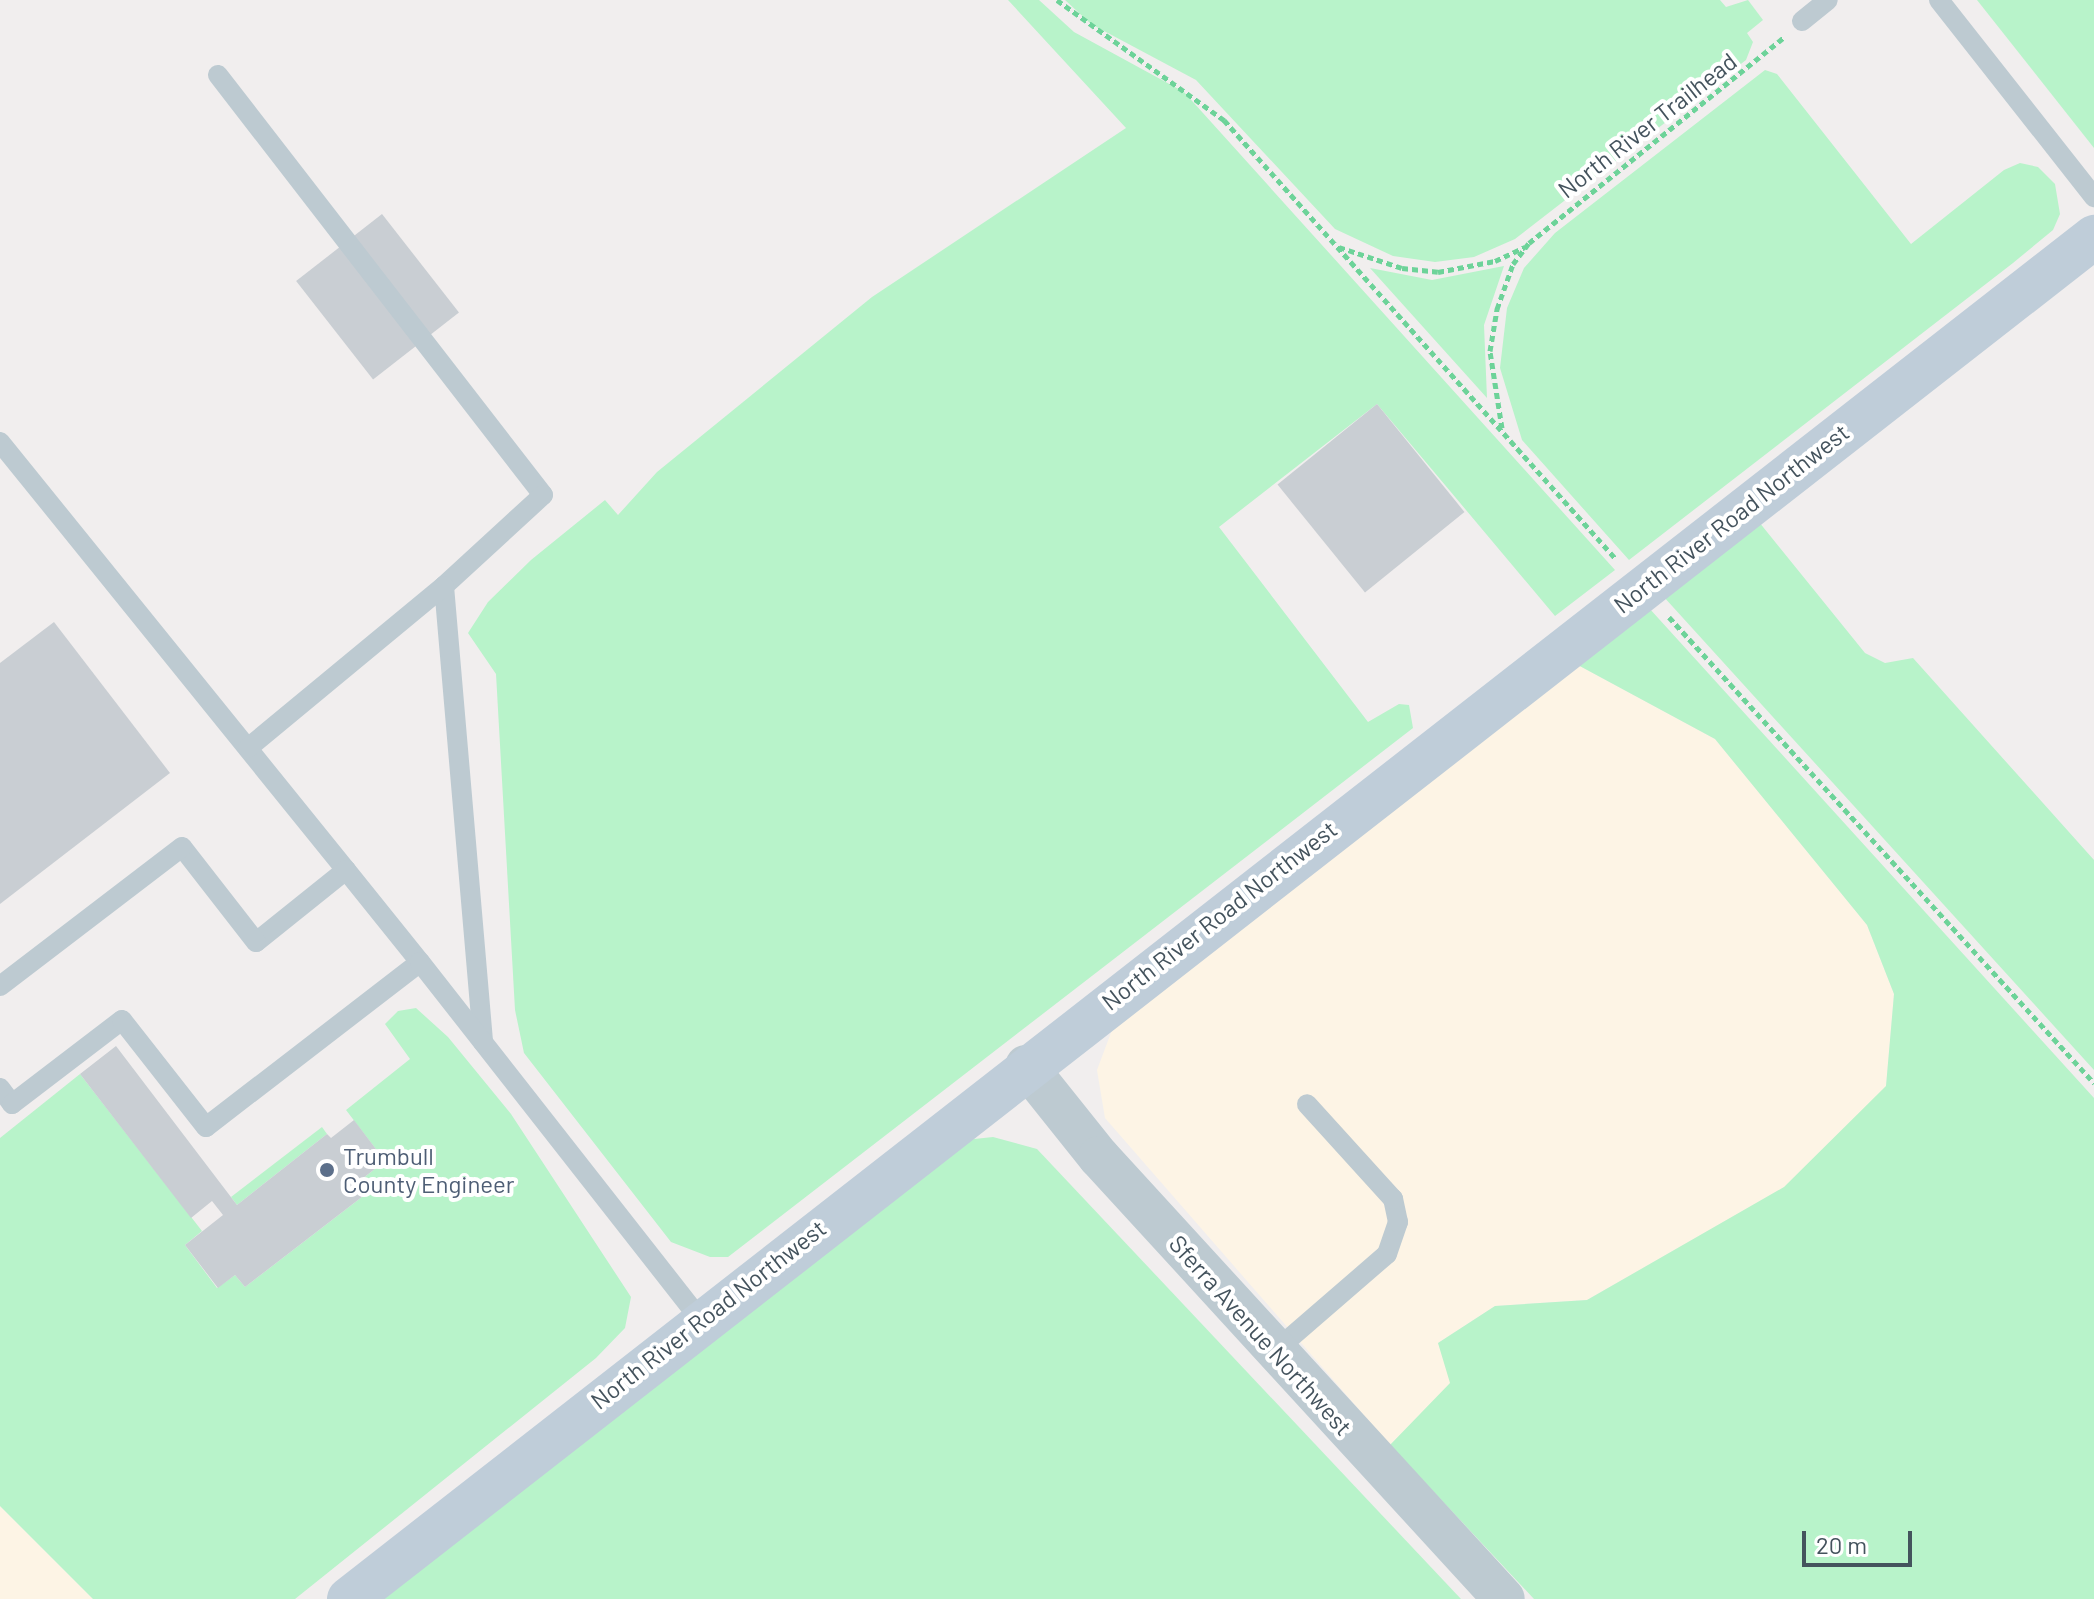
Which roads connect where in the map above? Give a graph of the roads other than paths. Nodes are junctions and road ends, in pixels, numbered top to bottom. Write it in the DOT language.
graph roads {
  1 [pos="1828,0"];
  2 [pos="1939,0"];
  3 [pos="1795,26"];
  4 [pos="218,75"];
  5 [pos="2094,197"];
  6 [pos="2094,237"];
  7 [pos="0,442"];
  8 [pos="444,586"];
  9 [pos="248,748"];
  10 [pos="346,870"];
  11 [pos="420,962"];
  12 [pos="0,986"];
  13 [pos="483,1042"];
  14 [pos="1026,1066"];
  15 [pos="0,1088"];
  16 [pos="1307,1104"];
  17 [pos="701,1320"];
  18 [pos="1275,1351"];
  19 [pos="349,1599"];
  20 [pos="1504,1599"];
  1 -- 3 [label="lane"];
  2 -- 5 [label="lane"];
  4 -- 8 [label="lane"];
  6 -- 14 [label="street, North River Road Northwest"];
  7 -- 9 [label="lane"];
  8 -- 9 [label="lane"];
  8 -- 13 [label="lane"];
  9 -- 10 [label="lane"];
  10 -- 11 [label="lane"];
  10 -- 12 [label="lane"];
  11 -- 13 [label="lane"];
  11 -- 15 [label="lane"];
  13 -- 17 [label="lane"];
  14 -- 17 [label="street, North River Road Northwest"];
  14 -- 18 [label="street, Sferra Avenue Northwest"];
  16 -- 18 [label="lane"];
  17 -- 19 [label="street, North River Road Northwest"];
  18 -- 20 [label="street, Sferra Avenue Northwest"];
}
